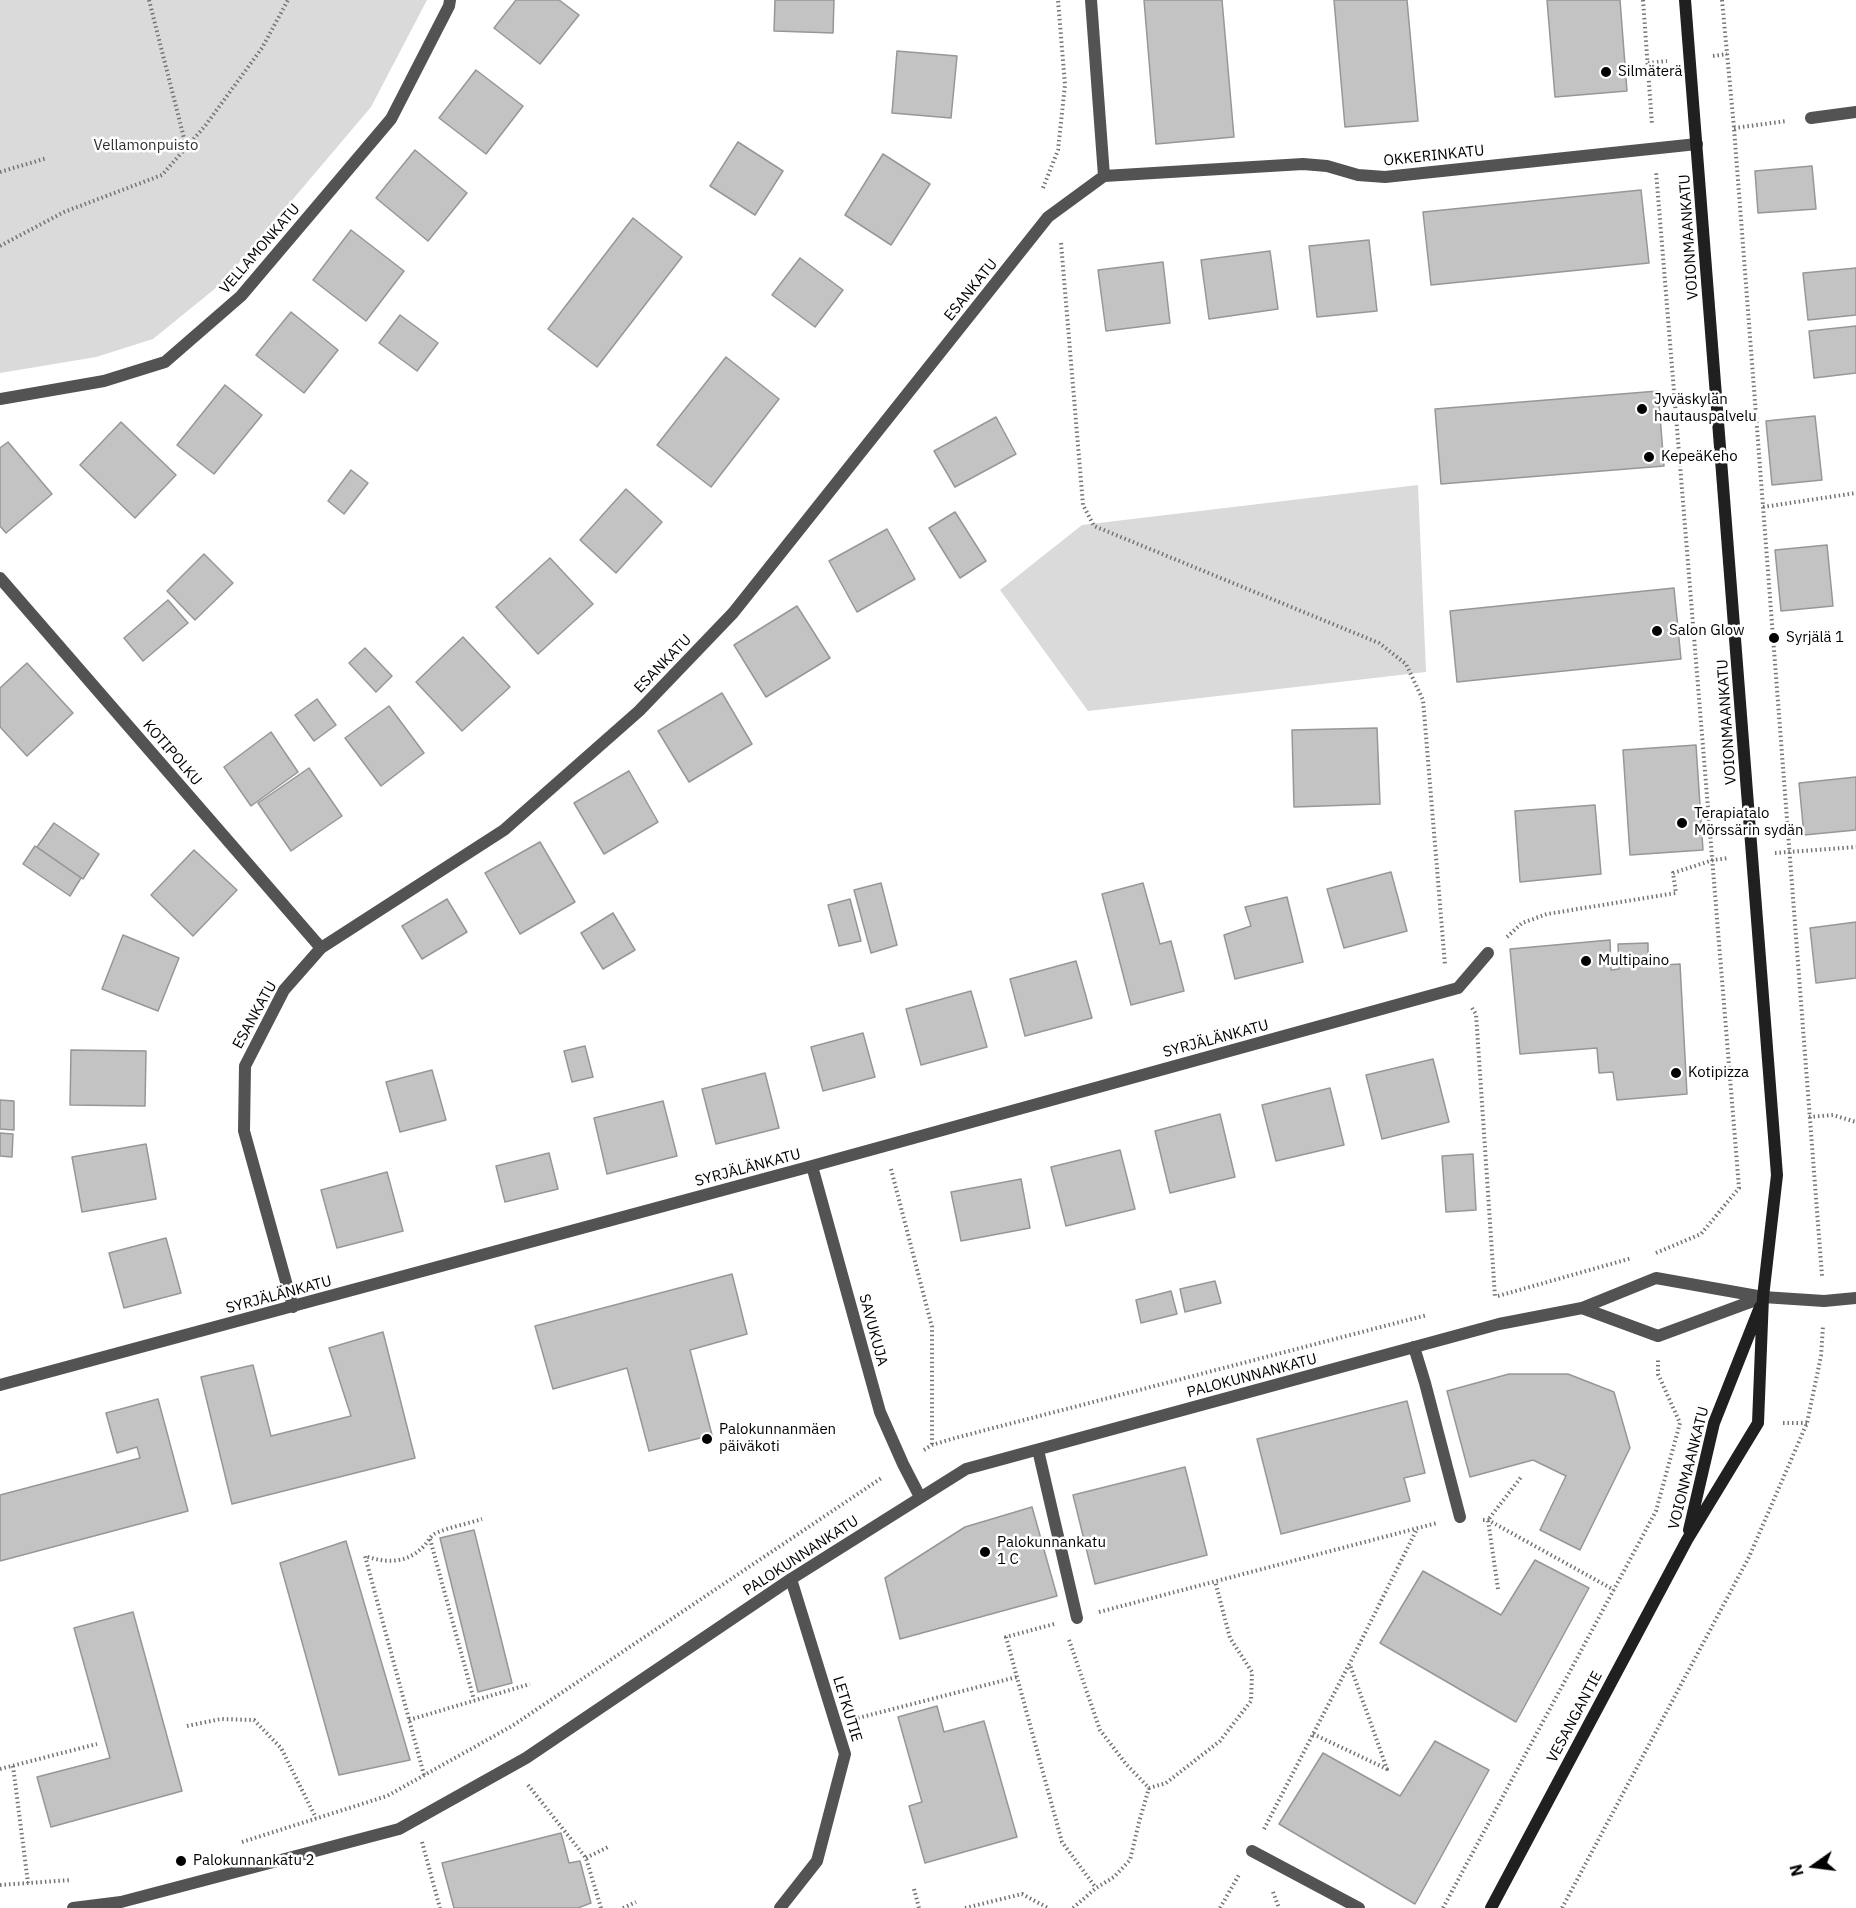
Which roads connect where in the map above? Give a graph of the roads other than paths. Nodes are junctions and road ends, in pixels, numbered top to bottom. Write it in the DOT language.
graph roads {
  1 [pos="450,0"];
  2 [pos="1091,0"];
  3 [pos="1685,0"];
  4 [pos="1856,112"];
  5 [pos="1811,118"];
  6 [pos="1696,144"];
  7 [pos="1104,176"];
  8 [pos="0,399"];
  9 [pos="0,578"];
  10 [pos="321,948"];
  11 [pos="1488,953"];
  12 [pos="812,1166"];
  13 [pos="1763,1297"];
  14 [pos="1856,1298"];
  15 [pos="292,1307"];
  16 [pos="1582,1308"];
  17 [pos="1414,1347"];
  18 [pos="0,1385"];
  19 [pos="1038,1450"];
  20 [pos="920,1497"];
  21 [pos="1460,1516"];
  22 [pos="1687,1540"];
  23 [pos="792,1579"];
  24 [pos="1077,1618"];
  25 [pos="1252,1851"];
  26 [pos="73,1908"];
  27 [pos="780,1908"];
  28 [pos="1359,1908"];
  29 [pos="1491,1908"];
  1 -- 8 [label="street, VELLAMONKATU"];
  2 -- 7 [label="street"];
  3 -- 6 [label="main road, VOIONMAANKATU"];
  4 -- 5 [label="street"];
  6 -- 7 [label="street, OKKERINKATU"];
  6 -- 13 [label="main road, VOIONMAANKATU"];
  7 -- 10 [label="street, ESANKATU"];
  9 -- 10 [label="street, KOTIPOLKU"];
  10 -- 15 [label="street, ESANKATU"];
  11 -- 12 [label="street, SYRJÄLÄNKATU"];
  12 -- 15 [label="street, SYRJÄLÄNKATU"];
  12 -- 20 [label="street, SAVUKUJA"];
  13 -- 14 [label="street"];
  13 -- 16 [label="street, PALOKUNNANKATU"];
  13 -- 16 [label="street"];
  13 -- 22 [label="main road, VOIONMAANKATU"];
  13 -- 22 [label="main road, VOIONMAANKATU"];
  15 -- 18 [label="street, SYRJÄLÄNKATU"];
  16 -- 17 [label="street, PALOKUNNANKATU"];
  17 -- 19 [label="street, PALOKUNNANKATU"];
  17 -- 21 [label="street"];
  19 -- 20 [label="street, PALOKUNNANKATU"];
  19 -- 24 [label="street"];
  20 -- 23 [label="street, PALOKUNNANKATU"];
  22 -- 29 [label="main road, VESANGANTIE"];
  23 -- 26 [label="street, PALOKUNNANKATU"];
  23 -- 27 [label="street, LETKUTIE"];
  25 -- 28 [label="street"];
}
